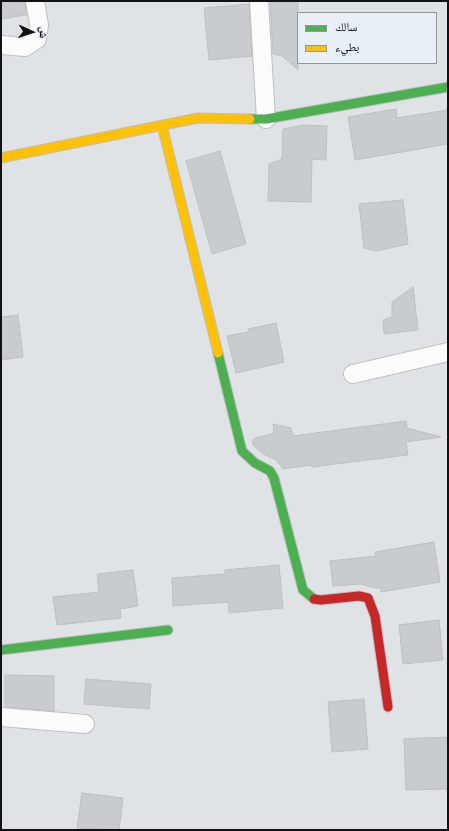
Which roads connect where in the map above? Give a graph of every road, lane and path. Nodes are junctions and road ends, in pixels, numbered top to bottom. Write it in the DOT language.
graph roads {
  1 [pos="35,1"];
  2 [pos="259,1"];
  3 [pos="1,45"];
  4 [pos="448,87"];
  5 [pos="266,119"];
  6 [pos="162,125"];
  7 [pos="1,158"];
  8 [pos="448,352"];
  9 [pos="353,374"];
  10 [pos="168,630"];
  11 [pos="1,650"];
  12 [pos="388,707"];
  13 [pos="1,718"];
  14 [pos="85,724"];
  1 -- 3 [label="street"];
  2 -- 5 [label="street"];
  4 -- 5 [label="street"];
  5 -- 6 [label="street"];
  6 -- 7 [label="street"];
  6 -- 12 [label="street"];
  8 -- 9 [label="street"];
  10 -- 11 [label="street"];
  13 -- 14 [label="street"];
}
